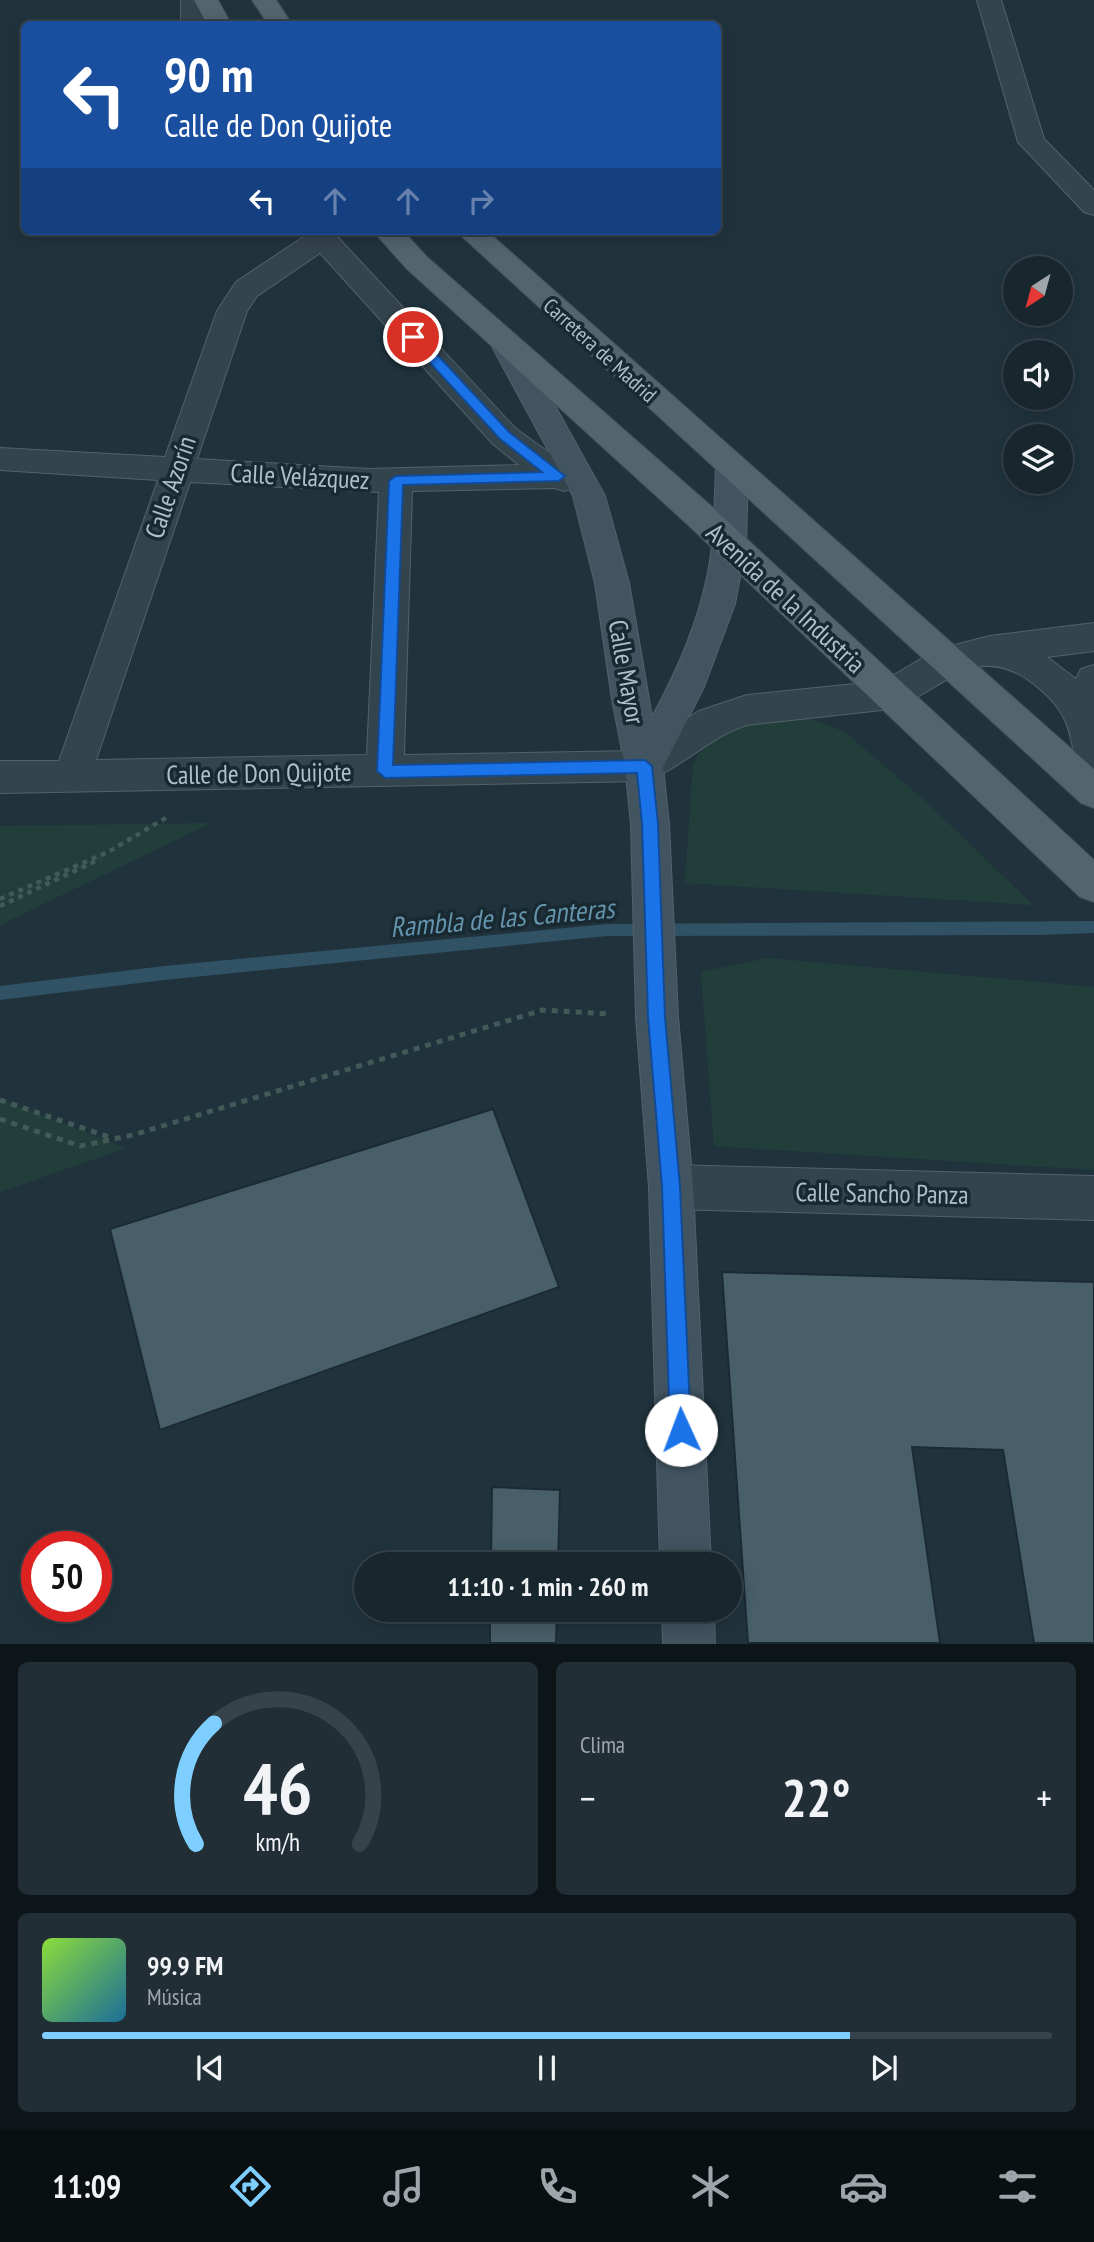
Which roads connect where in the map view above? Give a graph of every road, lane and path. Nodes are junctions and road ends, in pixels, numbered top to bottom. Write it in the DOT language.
graph roads {
  1 [pos="192,0"];
  2 [pos="206,0"];
  3 [pos="264,0"];
  4 [pos="989,0"];
  5 [pos="193,21"];
  6 [pos="217,21"];
  7 [pos="278,21"];
  8 [pos="1094,206"];
  9 [pos="319,235"];
  10 [pos="391,235"];
  11 [pos="474,235"];
  12 [pos="504,341"];
  13 [pos="3,464"];
  14 [pos="176,469"];
  15 [pos="732,469"];
  16 [pos="559,476"];
  17 [pos="396,481"];
  18 [pos="589,496"];
  19 [pos="729,547"];
  20 [pos="1094,637"];
  21 [pos="990,650"];
  22 [pos="947,661"];
  23 [pos="1094,679"];
  24 [pos="891,695"];
  25 [pos="1081,716"];
  26 [pos="1094,763"];
  27 [pos="645,766"];
  28 [pos="385,771"];
  29 [pos="226,774"];
  30 [pos="72,776"];
  31 [pos="0,777"];
  32 [pos="1094,792"];
  33 [pos="103,856"];
  34 [pos="1094,885"];
  35 [pos="0,899"];
  36 [pos="0,906"];
  37 [pos="657,1024"];
  38 [pos="0,1100"];
  39 [pos="0,1119"];
  40 [pos="114,1139"];
  41 [pos="671,1187"];
  42 [pos="1094,1198"];
  43 [pos="686,1552"];
  44 [pos="688,1622"];
  45 [pos="689,1643"];
  1 -- 5 [label="street"];
  2 -- 6 [label="main road"];
  3 -- 7 [label="main road"];
  4 -- 8 [label="street"];
  9 -- 14 [label="street, Calle Azorín"];
  9 -- 16 [label="street"];
  10 -- 12 [label="main road, Avenida de la Industria"];
  11 -- 15 [label="main road, Carretera de Madrid"];
  12 -- 18 [label="main road, Calle Mayor"];
  12 -- 19 [label="main road, Avenida de la Industria"];
  13 -- 14 [label="street, Calle Velázquez"];
  14 -- 17 [label="street, Calle Velázquez"];
  14 -- 30 [label="street, Calle Azorín"];
  15 -- 19 [label="main road"];
  15 -- 22 [label="main road"];
  16 -- 17 [label="street, Calle Velázquez"];
  16 -- 18 [label="street"];
  17 -- 28 [label="street"];
  18 -- 27 [label="main road, Calle Mayor"];
  19 -- 24 [label="main road, Avenida de la Industria"];
  19 -- 27 [label="main road"];
  20 -- 21 [label="street"];
  21 -- 22 [label="street"];
  21 -- 25 [label="street"];
  22 -- 24 [label="street"];
  22 -- 32 [label="main road"];
  23 -- 25 [label="street"];
  24 -- 27 [label="street"];
  24 -- 34 [label="main road, Avenida de la Industria"];
  25 -- 26 [label="street"];
  27 -- 28 [label="street, Calle de Don Quijote"];
  27 -- 37 [label="main road, Calle Mayor"];
  28 -- 29 [label="street, Calle de Don Quijote"];
  29 -- 30 [label="street, Calle de Don Quijote"];
  29 -- 33 [label="path"];
  30 -- 31 [label="street, Calle de Don Quijote"];
  33 -- 35 [label="path"];
  33 -- 36 [label="path"];
  37 -- 40 [label="path"];
  37 -- 41 [label="main road, Calle Mayor"];
  38 -- 40 [label="path"];
  39 -- 40 [label="path"];
  41 -- 42 [label="street, Calle Sancho Panza"];
  41 -- 43 [label="main road, Calle Mayor"];
  44 -- 45 [label="main road"];
}
